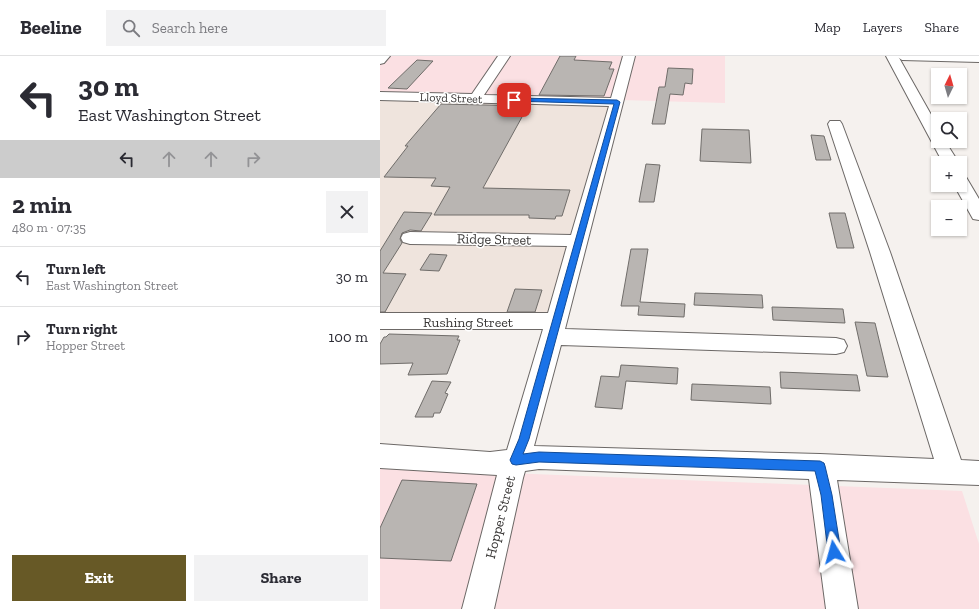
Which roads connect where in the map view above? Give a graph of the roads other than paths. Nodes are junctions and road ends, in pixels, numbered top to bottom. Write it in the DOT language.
graph roads {
  1 [pos="384,56"];
  2 [pos="504,56"];
  3 [pos="629,56"];
  4 [pos="892,56"];
  5 [pos="902,56"];
  6 [pos="979,58"];
  7 [pos="380,60"];
  8 [pos="380,96"];
  9 [pos="474,99"];
  10 [pos="617,102"];
  11 [pos="835,124"];
  12 [pos="931,128"];
  13 [pos="967,192"];
  14 [pos="979,214"];
  15 [pos="410,238"];
  16 [pos="578,241"];
  17 [pos="380,321"];
  18 [pos="554,329"];
  19 [pos="836,346"];
  20 [pos="380,456"];
  21 [pos="516,460"];
  22 [pos="820,466"];
  23 [pos="951,471"];
  24 [pos="979,473"];
  25 [pos="478,609"];
  26 [pos="842,609"];
  1 -- 7 [label="street"];
  2 -- 9 [label="street"];
  3 -- 10 [label="street, Hopper Street"];
  4 -- 12 [label="street"];
  5 -- 6 [label="street"];
  8 -- 9 [label="street, Lloyd Street"];
  9 -- 10 [label="street, Lloyd Street"];
  10 -- 16 [label="street, Hopper Street"];
  11 -- 23 [label="street"];
  13 -- 14 [label="street"];
  15 -- 16 [label="street, Ridge Street"];
  16 -- 18 [label="street, Hopper Street"];
  17 -- 18 [label="street, Rushing Street"];
  18 -- 19 [label="street, Rushing Street"];
  18 -- 21 [label="street, Hopper Street"];
  20 -- 21 [label="street"];
  21 -- 22 [label="street"];
  21 -- 25 [label="street, Hopper Street"];
  22 -- 23 [label="street"];
  22 -- 26 [label="street"];
  23 -- 24 [label="street"];
}
